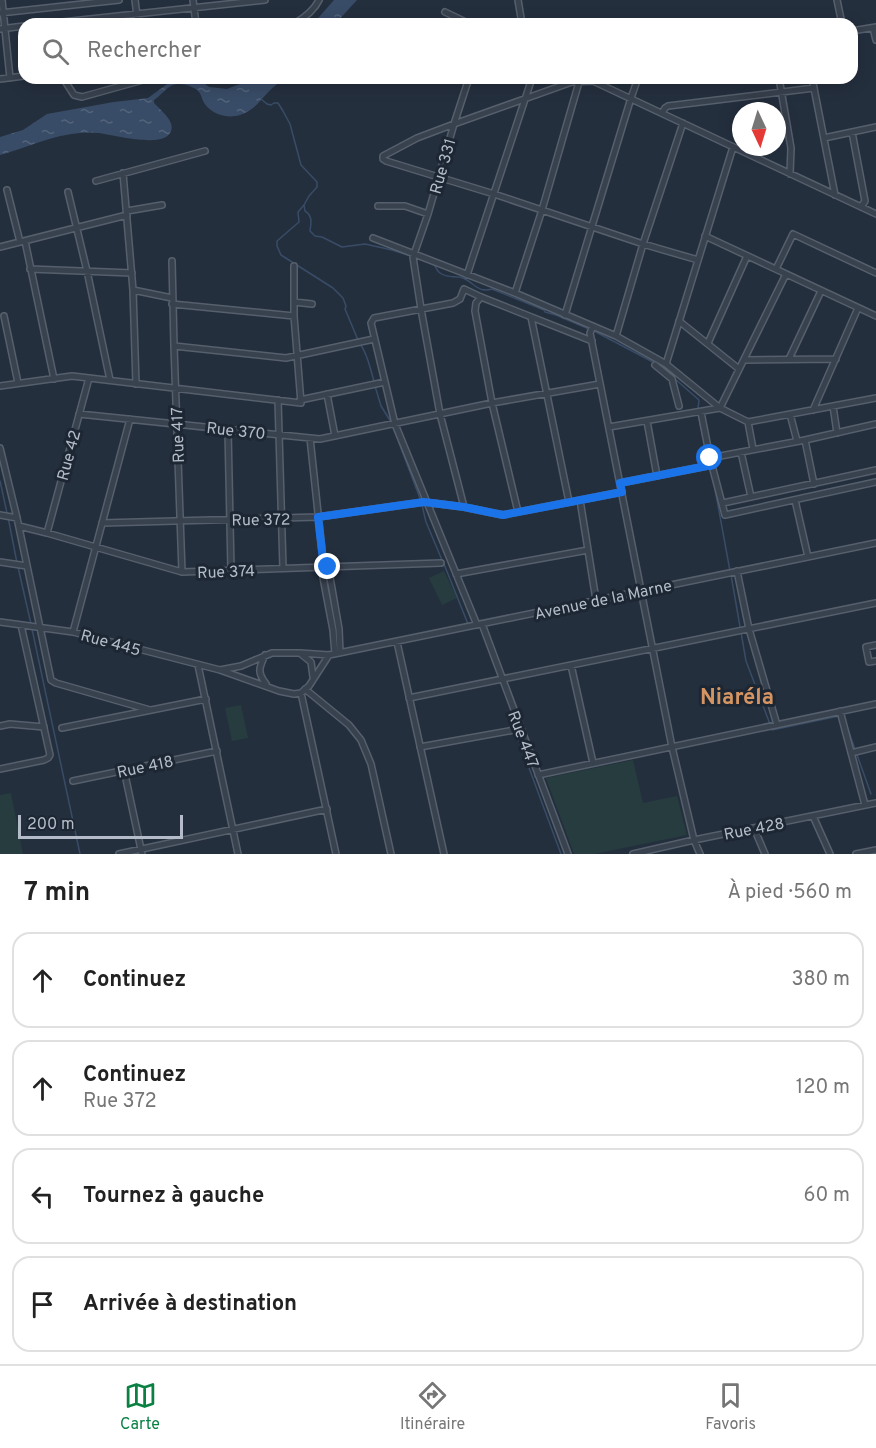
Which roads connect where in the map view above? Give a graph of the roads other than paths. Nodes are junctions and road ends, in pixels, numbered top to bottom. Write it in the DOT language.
graph roads {
  1 [pos="2,0"];
  2 [pos="119,0"];
  3 [pos="135,0"];
  4 [pos="194,0"];
  5 [pos="265,0"];
  6 [pos="318,0"];
  7 [pos="518,0"];
  8 [pos="837,0"];
  9 [pos="78,2"];
  10 [pos="194,8"];
  11 [pos="445,12"];
  12 [pos="2,13"];
  13 [pos="137,14"];
  14 [pos="100,18"];
  15 [pos="137,18"];
  16 [pos="195,18"];
  17 [pos="303,18"];
  18 [pos="458,18"];
  19 [pos="521,18"];
  20 [pos="841,18"];
  21 [pos="18,27"];
  22 [pos="2,28"];
  23 [pos="875,28"];
  24 [pos="858,30"];
  25 [pos="876,40"];
  26 [pos="18,77"];
  27 [pos="10,78"];
  28 [pos="0,79"];
  29 [pos="67,84"];
  30 [pos="128,84"];
  31 [pos="467,84"];
  32 [pos="530,84"];
  33 [pos="566,84"];
  34 [pos="578,84"];
  35 [pos="600,84"];
  36 [pos="636,84"];
  37 [pos="780,84"];
  38 [pos="813,84"];
  39 [pos="814,88"];
  40 [pos="782,92"];
  41 [pos="631,98"];
  42 [pos="524,99"];
  43 [pos="662,113"];
  44 [pos="683,123"];
  45 [pos="454,124"];
  46 [pos="876,127"];
  47 [pos="852,132"];
  48 [pos="824,138"];
  49 [pos="732,147"];
  50 [pos="732,150"];
  51 [pos="205,151"];
  52 [pos="752,156"];
  53 [pos="123,173"];
  54 [pos="790,174"];
  55 [pos="439,177"];
  56 [pos="96,181"];
  57 [pos="8,190"];
  58 [pos="68,192"];
  59 [pos="494,194"];
  60 [pos="835,195"];
  61 [pos="162,205"];
  62 [pos="378,206"];
  63 [pos="861,207"];
  64 [pos="542,210"];
  65 [pos="127,213"];
  66 [pos="428,214"];
  67 [pos="876,214"];
  68 [pos="591,226"];
  69 [pos="77,228"];
  70 [pos="705,236"];
  71 [pos="373,238"];
  72 [pos="22,241"];
  73 [pos="643,244"];
  74 [pos="0,247"];
  75 [pos="413,255"];
  76 [pos="747,255"];
  77 [pos="698,260"];
  78 [pos="172,261"];
  79 [pos="294,266"];
  80 [pos="30,269"];
  81 [pos="776,269"];
  82 [pos="87,271"];
  83 [pos="132,273"];
  84 [pos="876,273"];
  85 [pos="786,274"];
  86 [pos="468,275"];
  87 [pos="464,289"];
  88 [pos="133,290"];
  89 [pos="821,291"];
  90 [pos="515,293"];
  91 [pos="481,297"];
  92 [pos="172,301"];
  93 [pos="294,302"];
  94 [pos="312,304"];
  95 [pos="858,308"];
  96 [pos="421,309"];
  97 [pos="565,315"];
  98 [pos="4,316"];
  99 [pos="294,316"];
  100 [pos="876,316"];
  101 [pos="531,317"];
  102 [pos="679,321"];
  103 [pos="591,329"];
  104 [pos="616,336"];
  105 [pos="374,339"];
  106 [pos="592,341"];
  107 [pos="708,343"];
  108 [pos="174,346"];
  109 [pos="297,355"];
  110 [pos="789,359"];
  111 [pos="836,359"];
  112 [pos="744,360"];
  113 [pos="666,364"];
  114 [pos="655,365"];
  115 [pos="739,369"];
  116 [pos="674,376"];
  117 [pos="89,378"];
  118 [pos="54,379"];
  119 [pos="110,380"];
  120 [pos="385,382"];
  121 [pos="18,383"];
  122 [pos="136,384"];
  123 [pos="600,384"];
  124 [pos="0,386"];
  125 [pos="175,388"];
  126 [pos="327,394"];
  127 [pos="546,394"];
  128 [pos="876,398"];
  129 [pos="278,400"];
  130 [pos="300,400"];
  131 [pos="492,404"];
  132 [pos="679,406"];
  133 [pos="833,406"];
  134 [pos="720,408"];
  135 [pos="813,410"];
  136 [pos="701,412"];
  137 [pos="79,414"];
  138 [pos="440,414"];
  139 [pos="790,414"];
  140 [pos="130,420"];
  141 [pos="646,421"];
  142 [pos="748,422"];
  143 [pos="177,424"];
  144 [pos="395,424"];
  145 [pos="876,424"];
  146 [pos="609,427"];
  147 [pos="228,430"];
  148 [pos="837,433"];
  149 [pos="279,435"];
  150 [pos="335,436"];
  151 [pos="310,438"];
  152 [pos="805,440"];
  153 [pos="797,441"];
  154 [pos="0,448"];
  155 [pos="753,450"];
  156 [pos="741,452"];
  157 [pos="710,458"];
  158 [pos="712,465"];
  159 [pos="876,470"];
  160 [pos="657,476"];
  161 [pos="876,482"];
  162 [pos="620,483"];
  163 [pos="814,484"];
  164 [pos="622,492"];
  165 [pos="751,497"];
  166 [pos="580,500"];
  167 [pos="795,500"];
  168 [pos="569,502"];
  169 [pos="423,503"];
  170 [pos="723,503"];
  171 [pos="464,507"];
  172 [pos="519,512"];
  173 [pos="0,515"];
  174 [pos="318,517"];
  175 [pos="17,518"];
  176 [pos="281,518"];
  177 [pos="230,519"];
  178 [pos="180,520"];
  179 [pos="102,523"];
  180 [pos="19,526"];
  181 [pos="47,533"];
  182 [pos="876,543"];
  183 [pos="96,547"];
  184 [pos="588,550"];
  185 [pos="808,557"];
  186 [pos="0,562"];
  187 [pos="441,563"];
  188 [pos="27,566"];
  189 [pos="325,567"];
  190 [pos="283,568"];
  191 [pos="231,570"];
  192 [pos="737,571"];
  193 [pos="182,573"];
  194 [pos="456,574"];
  195 [pos="641,591"];
  196 [pos="596,600"];
  197 [pos="876,603"];
  198 [pos="0,622"];
  199 [pos="480,624"];
  200 [pos="23,625"];
  201 [pos="37,627"];
  202 [pos="749,629"];
  203 [pos="73,632"];
  204 [pos="397,642"];
  205 [pos="876,645"];
  206 [pos="653,648"];
  207 [pos="300,653"];
  208 [pos="335,654"];
  209 [pos="265,655"];
  210 [pos="876,661"];
  211 [pos="198,664"];
  212 [pos="572,665"];
  213 [pos="220,670"];
  214 [pos="314,677"];
  215 [pos="502,679"];
  216 [pos="267,686"];
  217 [pos="303,691"];
  218 [pos="409,698"];
  219 [pos="206,699"];
  220 [pos="876,704"];
  221 [pos="150,710"];
  222 [pos="840,711"];
  223 [pos="777,725"];
  224 [pos="0,726"];
  225 [pos="44,728"];
  226 [pos="62,728"];
  227 [pos="520,729"];
  228 [pos="420,747"];
  229 [pos="672,747"];
  230 [pos="876,747"];
  231 [pos="217,751"];
  232 [pos="851,753"];
  233 [pos="593,763"];
  234 [pos="0,769"];
  235 [pos="124,770"];
  236 [pos="538,775"];
  237 [pos="73,781"];
  238 [pos="865,805"];
  239 [pos="875,806"];
  240 [pos="327,809"];
  241 [pos="813,816"];
  242 [pos="754,828"];
  243 [pos="233,830"];
  244 [pos="694,840"];
  245 [pos="876,850"];
  246 [pos="141,852"];
  247 [pos="119,854"];
  248 [pos="238,854"];
  249 [pos="336,854"];
  250 [pos="391,854"];
  251 [pos="444,854"];
  252 [pos="568,854"];
  253 [pos="633,854"];
  254 [pos="700,854"];
  255 [pos="765,854"];
  256 [pos="830,854"];
  257 [pos="856,854"];
  1 -- 12 [label="street"];
  2 -- 9 [label="street"];
  3 -- 13 [label="street"];
  4 -- 10 [label="street"];
  5 -- 10 [label="street"];
  6 -- 17 [label="street"];
  7 -- 19 [label="street"];
  8 -- 20 [label="street"];
  9 -- 12 [label="street"];
  10 -- 13 [label="street"];
  10 -- 16 [label="street"];
  11 -- 18 [label="street"];
  12 -- 22 [label="street"];
  13 -- 14 [label="street"];
  13 -- 15 [label="street"];
  21 -- 22 [label="street"];
  22 -- 27 [label="street"];
  23 -- 24 [label="street"];
  23 -- 25 [label="street"];
  26 -- 27 [label="street"];
  27 -- 28 [label="street"];
  29 -- 30 [label="street"];
  31 -- 45 [label="street, Rue 331"];
  32 -- 42 [label="street"];
  33 -- 42 [label="street"];
  34 -- 64 [label="street"];
  35 -- 41 [label="street"];
  36 -- 41 [label="street"];
  37 -- 40 [label="street"];
  38 -- 39 [label="street"];
  39 -- 40 [label="street"];
  39 -- 48 [label="street"];
  40 -- 43 [label="street"];
  40 -- 54 [label="street"];
  41 -- 43 [label="street"];
  41 -- 68 [label="street"];
  42 -- 45 [label="street"];
  42 -- 59 [label="street"];
  43 -- 44 [label="street"];
  44 -- 49 [label="street"];
  44 -- 73 [label="street"];
  45 -- 55 [label="street, Rue 331"];
  45 -- 55 [label="street"];
  46 -- 47 [label="street"];
  47 -- 48 [label="street"];
  47 -- 63 [label="street"];
  48 -- 60 [label="street"];
  50 -- 70 [label="street"];
  51 -- 53 [label="street"];
  52 -- 54 [label="street"];
  53 -- 56 [label="street"];
  53 -- 65 [label="street"];
  54 -- 60 [label="street"];
  55 -- 59 [label="street"];
  55 -- 66 [label="street, Rue 331"];
  57 -- 72 [label="street"];
  58 -- 69 [label="street"];
  59 -- 64 [label="street"];
  59 -- 86 [label="street"];
  60 -- 63 [label="street"];
  61 -- 65 [label="street"];
  62 -- 66 [label="street"];
  63 -- 67 [label="street"];
  64 -- 68 [label="street"];
  64 -- 90 [label="street"];
  65 -- 69 [label="street"];
  65 -- 83 [label="street"];
  66 -- 75 [label="street, Rue 331"];
  68 -- 73 [label="street"];
  68 -- 97 [label="street"];
  69 -- 72 [label="street"];
  69 -- 82 [label="street"];
  70 -- 76 [label="street"];
  70 -- 77 [label="street"];
  71 -- 75 [label="street"];
  72 -- 74 [label="street"];
  72 -- 80 [label="street"];
  73 -- 77 [label="street"];
  73 -- 104 [label="street"];
  75 -- 86 [label="street"];
  75 -- 96 [label="street"];
  76 -- 81 [label="street"];
  76 -- 107 [label="street"];
  77 -- 102 [label="street"];
  78 -- 92 [label="street, Rue 417"];
  79 -- 93 [label="street"];
  80 -- 82 [label="street"];
  80 -- 118 [label="street"];
  81 -- 84 [label="street"];
  81 -- 85 [label="street"];
  82 -- 83 [label="street"];
  82 -- 119 [label="street"];
  83 -- 88 [label="street"];
  85 -- 89 [label="street"];
  85 -- 112 [label="street"];
  86 -- 87 [label="street"];
  86 -- 90 [label="street"];
  87 -- 91 [label="street"];
  87 -- 96 [label="street"];
  88 -- 92 [label="street"];
  88 -- 122 [label="street"];
  89 -- 95 [label="street"];
  89 -- 110 [label="street"];
  90 -- 97 [label="street"];
  91 -- 101 [label="street"];
  91 -- 131 [label="street"];
  92 -- 99 [label="street"];
  92 -- 108 [label="street, Rue 417"];
  93 -- 94 [label="street"];
  93 -- 99 [label="street"];
  95 -- 100 [label="street"];
  95 -- 111 [label="street"];
  96 -- 105 [label="street"];
  96 -- 138 [label="street"];
  97 -- 103 [label="street"];
  98 -- 121 [label="street"];
  99 -- 109 [label="street"];
  101 -- 106 [label="street"];
  101 -- 127 [label="street"];
  102 -- 107 [label="street"];
  102 -- 113 [label="street"];
  103 -- 104 [label="street"];
  103 -- 106 [label="street"];
  104 -- 113 [label="street"];
  105 -- 109 [label="street"];
  105 -- 120 [label="street, Rue 447"];
  106 -- 123 [label="street"];
  107 -- 115 [label="street"];
  108 -- 109 [label="street"];
  108 -- 125 [label="street, Rue 417"];
  109 -- 130 [label="street"];
  110 -- 111 [label="street"];
  110 -- 112 [label="street"];
  111 -- 135 [label="street"];
  112 -- 115 [label="street"];
  113 -- 116 [label="street"];
  114 -- 116 [label="street"];
  115 -- 134 [label="street"];
  116 -- 132 [label="street"];
  116 -- 134 [label="street"];
  117 -- 118 [label="street"];
  117 -- 119 [label="street"];
  117 -- 137 [label="street, Rue 42"];
  118 -- 121 [label="street"];
  119 -- 122 [label="street"];
  120 -- 126 [label="street"];
  120 -- 144 [label="street, Rue 447"];
  121 -- 124 [label="street"];
  122 -- 125 [label="street"];
  123 -- 127 [label="street, Rue 370"];
  123 -- 146 [label="street"];
  125 -- 129 [label="street"];
  125 -- 143 [label="street, Rue 417"];
  126 -- 130 [label="street"];
  126 -- 150 [label="street"];
  127 -- 131 [label="street, Rue 370"];
  127 -- 168 [label="street"];
  128 -- 133 [label="street"];
  129 -- 130 [label="street"];
  129 -- 149 [label="street"];
  131 -- 138 [label="street, Rue 370"];
  131 -- 172 [label="street"];
  133 -- 135 [label="street"];
  133 -- 148 [label="street"];
  134 -- 136 [label="street"];
  134 -- 142 [label="street"];
  135 -- 139 [label="street"];
  136 -- 141 [label="street"];
  136 -- 157 [label="street"];
  137 -- 140 [label="street, Rue 370"];
  137 -- 181 [label="street, Rue 42"];
  138 -- 144 [label="street, Rue 370"];
  138 -- 171 [label="street"];
  139 -- 142 [label="street"];
  139 -- 153 [label="street"];
  140 -- 143 [label="street, Rue 370"];
  140 -- 179 [label="street"];
  141 -- 146 [label="street"];
  141 -- 160 [label="street"];
  142 -- 155 [label="street"];
  143 -- 147 [label="street, Rue 370"];
  143 -- 178 [label="street, Rue 417"];
  144 -- 150 [label="street, Rue 370"];
  144 -- 169 [label="street, Rue 447"];
  145 -- 148 [label="street"];
  146 -- 162 [label="street"];
  147 -- 149 [label="street, Rue 370"];
  147 -- 177 [label="street"];
  148 -- 152 [label="street"];
  149 -- 151 [label="street, Rue 370"];
  149 -- 176 [label="street"];
  150 -- 151 [label="street, Rue 370"];
  151 -- 174 [label="street"];
  152 -- 153 [label="street"];
  152 -- 163 [label="street"];
  153 -- 155 [label="street"];
  154 -- 175 [label="street"];
  155 -- 156 [label="street"];
  156 -- 157 [label="street"];
  156 -- 165 [label="street"];
  157 -- 158 [label="street"];
  158 -- 160 [label="street"];
  158 -- 170 [label="street"];
  159 -- 163 [label="street"];
  160 -- 162 [label="street"];
  161 -- 167 [label="street"];
  162 -- 164 [label="street"];
  163 -- 165 [label="street"];
  164 -- 166 [label="street, Rue 372"];
  164 -- 195 [label="street"];
  165 -- 170 [label="street"];
  166 -- 168 [label="street, Rue 372"];
  166 -- 184 [label="street"];
  167 -- 170 [label="street"];
  167 -- 185 [label="street"];
  168 -- 172 [label="street, Rue 372"];
  169 -- 171 [label="street, Rue 372"];
  169 -- 174 [label="street, Rue 372"];
  169 -- 194 [label="street, Rue 447"];
  171 -- 172 [label="street, Rue 372"];
  173 -- 175 [label="street"];
  174 -- 176 [label="street, Rue 372"];
  174 -- 189 [label="street"];
  175 -- 180 [label="street"];
  176 -- 177 [label="street, Rue 372"];
  176 -- 190 [label="street"];
  177 -- 178 [label="street, Rue 372"];
  177 -- 191 [label="street"];
  178 -- 179 [label="street, Rue 372"];
  178 -- 193 [label="street, Rue 417"];
  179 -- 183 [label="street"];
  180 -- 181 [label="street, Rue 374"];
  180 -- 188 [label="street"];
  181 -- 183 [label="street, Rue 374"];
  182 -- 185 [label="street, Avenue de la Marne"];
  183 -- 193 [label="street, Rue 374"];
  183 -- 203 [label="street"];
  184 -- 194 [label="street"];
  184 -- 196 [label="street"];
  185 -- 192 [label="street, Avenue de la Marne"];
  186 -- 188 [label="street"];
  187 -- 189 [label="street, Rue 374"];
  188 -- 201 [label="street"];
  189 -- 190 [label="street, Rue 374"];
  189 -- 208 [label="street"];
  190 -- 191 [label="street, Rue 374"];
  191 -- 193 [label="street, Rue 374"];
  192 -- 195 [label="street, Avenue de la Marne"];
  192 -- 202 [label="street"];
  194 -- 199 [label="street, Rue 447"];
  195 -- 196 [label="street, Avenue de la Marne"];
  195 -- 206 [label="street"];
  196 -- 199 [label="street, Avenue de la Marne"];
  197 -- 202 [label="street"];
  198 -- 200 [label="street, Rue 445"];
  199 -- 204 [label="street, Avenue de la Marne"];
  199 -- 215 [label="street, Rue 447"];
  200 -- 201 [label="street, Rue 445"];
  200 -- 225 [label="street"];
  201 -- 203 [label="street, Rue 445"];
  201 -- 221 [label="street"];
  202 -- 206 [label="street"];
  202 -- 223 [label="street"];
  203 -- 211 [label="street, Rue 445"];
  204 -- 208 [label="street, Avenue de la Marne"];
  204 -- 218 [label="street"];
  205 -- 210 [label="street"];
  206 -- 212 [label="street"];
  206 -- 229 [label="street"];
  207 -- 208 [label="street, Avenue de la Marne"];
  207 -- 209 [label="street"];
  207 -- 214 [label="street"];
  208 -- 214 [label="street"];
  209 -- 213 [label="street"];
  209 -- 216 [label="street"];
  211 -- 213 [label="street, Rue 445"];
  211 -- 219 [label="street"];
  212 -- 215 [label="street"];
  212 -- 233 [label="street"];
  213 -- 216 [label="street, Rue 445"];
  214 -- 217 [label="street"];
  215 -- 218 [label="street"];
  215 -- 227 [label="street, Rue 447"];
  216 -- 217 [label="street"];
  217 -- 240 [label="street"];
  217 -- 250 [label="street"];
  218 -- 228 [label="street"];
  219 -- 221 [label="street"];
  219 -- 231 [label="street"];
  220 -- 222 [label="street"];
  221 -- 226 [label="street"];
  222 -- 223 [label="street"];
  222 -- 232 [label="street"];
  223 -- 229 [label="street"];
  224 -- 225 [label="street"];
  225 -- 234 [label="street"];
  227 -- 228 [label="street"];
  227 -- 236 [label="street, Rue 447"];
  228 -- 251 [label="street"];
  229 -- 233 [label="street"];
  229 -- 244 [label="street"];
  230 -- 232 [label="street"];
  231 -- 235 [label="street, Rue 418"];
  231 -- 243 [label="street"];
  232 -- 238 [label="street"];
  233 -- 236 [label="street"];
  235 -- 237 [label="street, Rue 418"];
  235 -- 246 [label="street"];
  236 -- 252 [label="street, Rue 447"];
  238 -- 239 [label="street, Rue 428"];
  238 -- 241 [label="street, Rue 428"];
  240 -- 243 [label="street"];
  240 -- 249 [label="street"];
  241 -- 242 [label="street, Rue 428"];
  241 -- 256 [label="street"];
  242 -- 244 [label="street, Rue 428"];
  242 -- 255 [label="street"];
  243 -- 246 [label="street"];
  243 -- 248 [label="street"];
  244 -- 253 [label="street, Rue 428"];
  244 -- 254 [label="street"];
  245 -- 257 [label="street"];
  246 -- 247 [label="street"];
}
